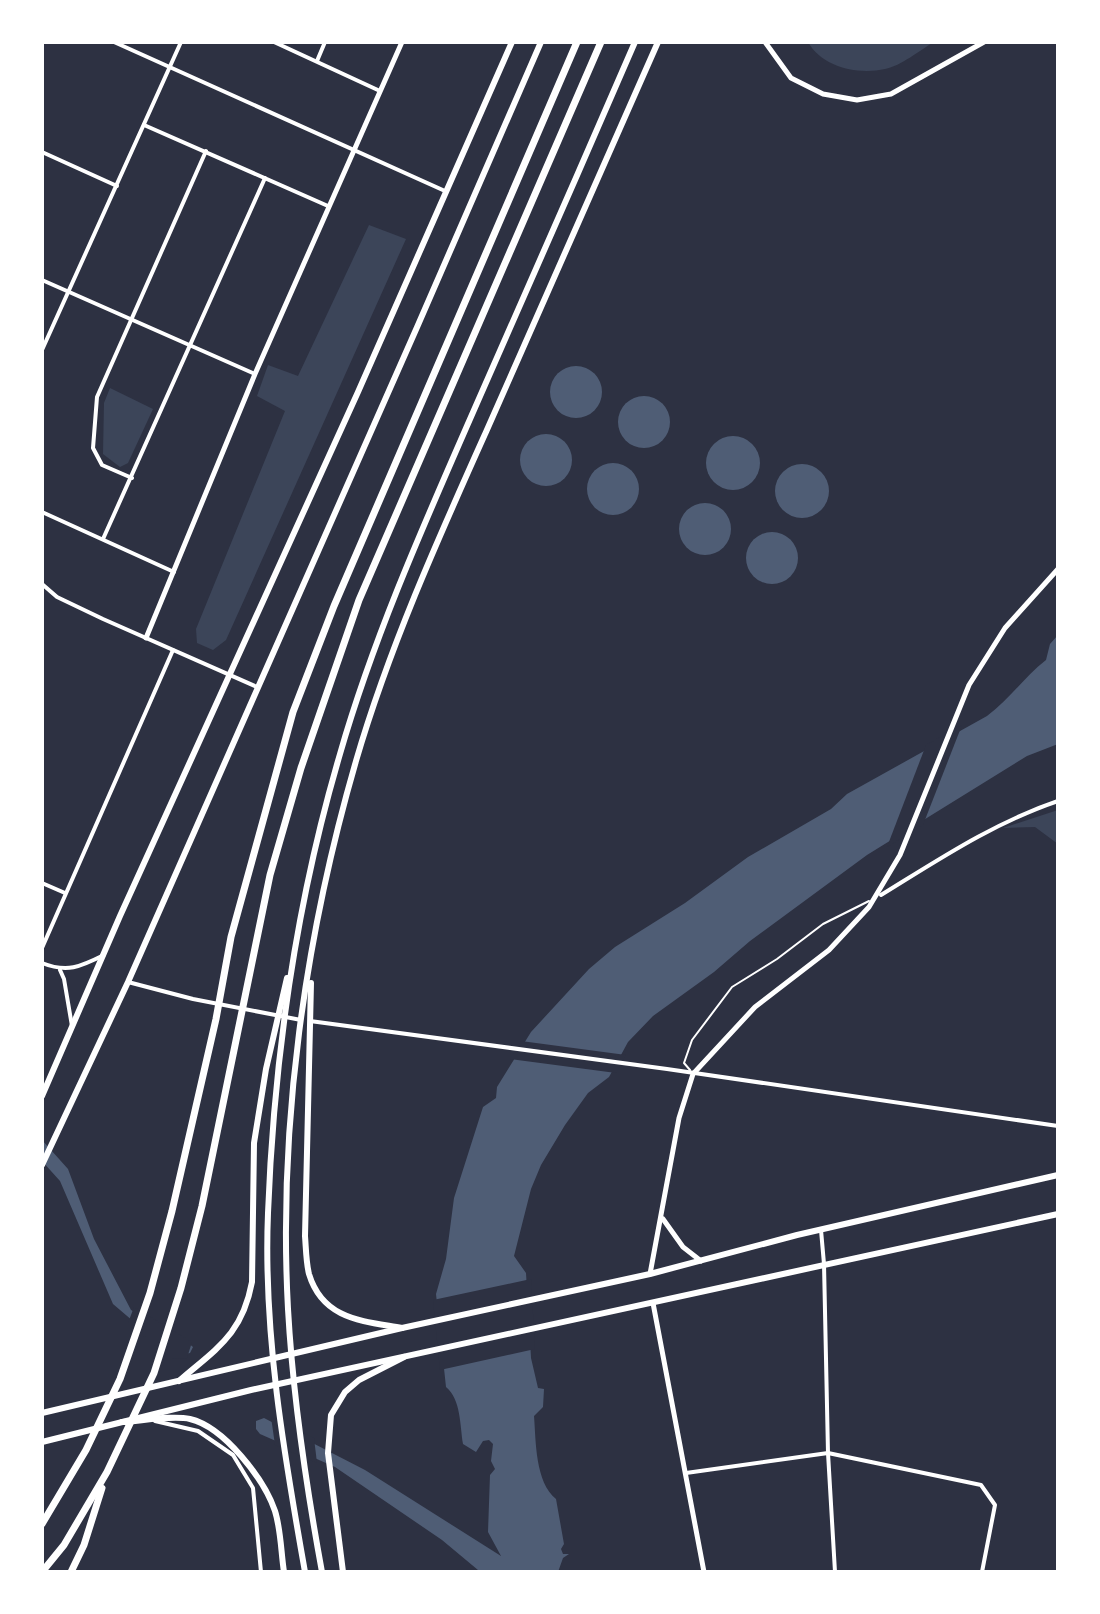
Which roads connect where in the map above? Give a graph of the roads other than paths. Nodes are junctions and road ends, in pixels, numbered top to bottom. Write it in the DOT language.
graph roads {
  1 [pos="114,42"];
  2 [pos="181,42"];
  3 [pos="274,42"];
  4 [pos="325,42"];
  5 [pos="402,42"];
  6 [pos="512,42"];
  7 [pos="541,42"];
  8 [pos="577,42"];
  9 [pos="601,42"];
  10 [pos="635,42"];
  11 [pos="658,42"];
  12 [pos="765,42"];
  13 [pos="984,42"];
  14 [pos="317,61"];
  15 [pos="171,67"];
  16 [pos="380,91"];
  17 [pos="144,125"];
  18 [pos="354,149"];
  19 [pos="206,151"];
  20 [pos="42,152"];
  21 [pos="265,178"];
  22 [pos="117,186"];
  23 [pos="445,191"];
  24 [pos="328,206"];
  25 [pos="42,280"];
  26 [pos="69,292"];
  27 [pos="132,320"];
  28 [pos="191,346"];
  29 [pos="42,350"];
  30 [pos="255,374"];
  31 [pos="132,478"];
  32 [pos="42,512"];
  33 [pos="103,539"];
  34 [pos="1058,569"];
  35 [pos="174,572"];
  36 [pos="42,584"];
  37 [pos="146,638"];
  38 [pos="173,650"];
  39 [pos="231,675"];
  40 [pos="257,687"];
  41 [pos="1058,801"];
  42 [pos="42,883"];
  43 [pos="65,893"];
  44 [pos="881,895"];
  45 [pos="42,948"];
  46 [pos="293,951"];
  47 [pos="104,955"];
  48 [pos="311,955"];
  49 [pos="42,963"];
  50 [pos="60,970"];
  51 [pos="128,982"];
  52 [pos="72,1027"];
  53 [pos="693,1074"];
  54 [pos="42,1096"];
  55 [pos="1058,1126"];
  56 [pos="42,1165"];
  57 [pos="1058,1175"];
  58 [pos="1058,1214"];
  59 [pos="662,1218"];
  60 [pos="821,1230"];
  61 [pos="701,1261"];
  62 [pos="824,1264"];
  63 [pos="650,1274"];
  64 [pos="653,1303"];
  65 [pos="402,1328"];
  66 [pos="404,1357"];
  67 [pos="179,1381"];
  68 [pos="42,1413"];
  69 [pos="151,1420"];
  70 [pos="122,1422"];
  71 [pos="42,1442"];
  72 [pos="828,1453"];
  73 [pos="107,1472"];
  74 [pos="686,1473"];
  75 [pos="42,1524"];
  76 [pos="42,1572"];
  77 [pos="71,1572"];
  78 [pos="261,1572"];
  79 [pos="284,1572"];
  80 [pos="305,1572"];
  81 [pos="322,1572"];
  82 [pos="343,1572"];
  83 [pos="704,1572"];
  84 [pos="835,1572"];
  85 [pos="982,1572"];
  1 -- 15 [label="street"];
  2 -- 15 [label="street"];
  3 -- 14 [label="street"];
  4 -- 14 [label="street"];
  5 -- 16 [label="street"];
  6 -- 23 [label="main road"];
  7 -- 40 [label="main road"];
  8 -- 75 [label="highway"];
  9 -- 73 [label="highway"];
  10 -- 46 [label="main road"];
  11 -- 48 [label="main road"];
  12 -- 13 [label="street"];
  14 -- 16 [label="street"];
  15 -- 17 [label="street"];
  15 -- 18 [label="street"];
  16 -- 18 [label="street"];
  17 -- 19 [label="street"];
  17 -- 22 [label="street"];
  18 -- 23 [label="street"];
  18 -- 24 [label="street"];
  19 -- 21 [label="street"];
  19 -- 27 [label="street"];
  20 -- 22 [label="street"];
  21 -- 24 [label="street"];
  21 -- 28 [label="street"];
  22 -- 26 [label="street"];
  23 -- 39 [label="main road"];
  24 -- 30 [label="street"];
  25 -- 26 [label="street"];
  26 -- 27 [label="street"];
  26 -- 29 [label="street"];
  27 -- 28 [label="street"];
  27 -- 31 [label="street"];
  28 -- 30 [label="street"];
  28 -- 31 [label="street"];
  30 -- 35 [label="street"];
  31 -- 33 [label="street"];
  32 -- 33 [label="street"];
  33 -- 35 [label="street"];
  34 -- 53 [label="street"];
  35 -- 37 [label="street"];
  36 -- 37 [label="street"];
  37 -- 38 [label="street"];
  38 -- 39 [label="street"];
  38 -- 43 [label="street"];
  39 -- 40 [label="street"];
  39 -- 47 [label="main road"];
  40 -- 51 [label="main road"];
  41 -- 44 [label="street"];
  42 -- 43 [label="street"];
  43 -- 45 [label="street"];
  44 -- 53 [label="lane"];
  46 -- 67 [label="main road"];
  46 -- 80 [label="main road"];
  47 -- 50 [label="street"];
  47 -- 52 [label="main road"];
  48 -- 65 [label="main road"];
  48 -- 81 [label="main road"];
  49 -- 50 [label="street"];
  50 -- 52 [label="street"];
  51 -- 53 [label="street"];
  51 -- 56 [label="main road"];
  52 -- 54 [label="main road"];
  53 -- 55 [label="street"];
  53 -- 59 [label="street"];
  57 -- 60 [label="main road"];
  58 -- 62 [label="main road"];
  59 -- 61 [label="street"];
  59 -- 63 [label="street"];
  60 -- 61 [label="main road"];
  60 -- 62 [label="street"];
  61 -- 63 [label="main road"];
  62 -- 64 [label="main road"];
  62 -- 72 [label="street"];
  63 -- 65 [label="main road"];
  64 -- 66 [label="main road"];
  64 -- 74 [label="street"];
  65 -- 67 [label="main road"];
  66 -- 70 [label="main road"];
  66 -- 82 [label="main road"];
  67 -- 68 [label="main road"];
  69 -- 70 [label="main road"];
  69 -- 78 [label="street"];
  69 -- 79 [label="main road"];
  70 -- 71 [label="main road"];
  72 -- 74 [label="street"];
  72 -- 84 [label="street"];
  72 -- 85 [label="street"];
  73 -- 76 [label="highway"];
  73 -- 77 [label="highway"];
  74 -- 83 [label="street"];
}
